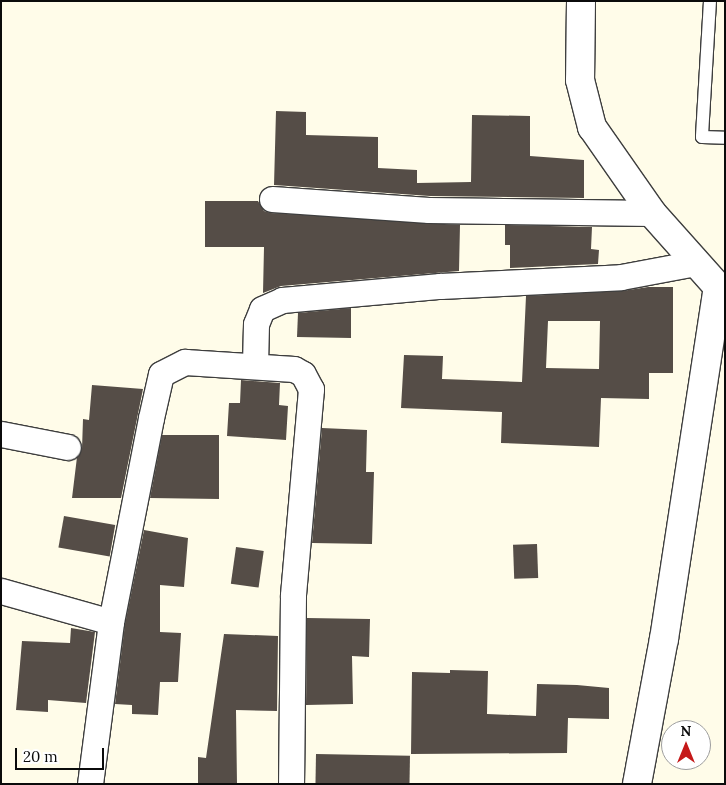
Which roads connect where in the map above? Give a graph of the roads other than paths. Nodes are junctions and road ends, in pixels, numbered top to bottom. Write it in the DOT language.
graph roads {
  1 [pos="581,1"];
  2 [pos="710,1"];
  3 [pos="725,138"];
  4 [pos="272,199"];
  5 [pos="652,214"];
  6 [pos="696,263"];
  7 [pos="721,289"];
  8 [pos="255,366"];
  9 [pos="1,434"];
  10 [pos="68,447"];
  11 [pos="1,591"];
  12 [pos="111,622"];
  13 [pos="90,784"];
  14 [pos="291,784"];
  15 [pos="637,784"];
  1 -- 5 [label="street"];
  2 -- 3 [label="lane"];
  4 -- 5 [label="street"];
  5 -- 6 [label="street"];
  6 -- 7 [label="street"];
  6 -- 8 [label="street"];
  7 -- 15 [label="street"];
  8 -- 12 [label="street"];
  8 -- 14 [label="street"];
  9 -- 10 [label="street"];
  11 -- 12 [label="street"];
  12 -- 13 [label="street"];
}
